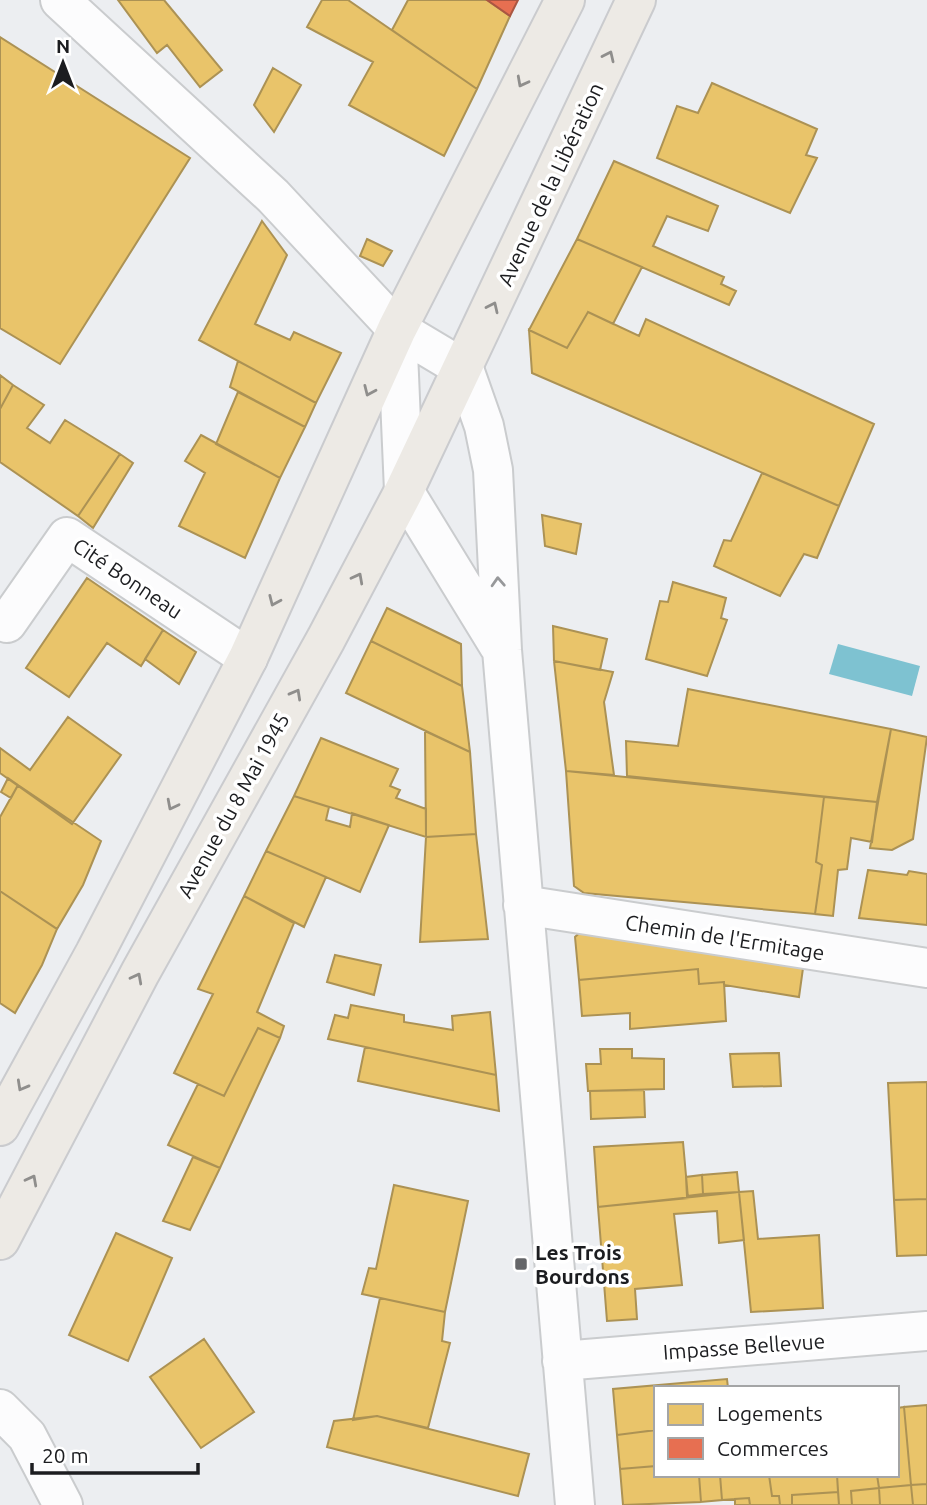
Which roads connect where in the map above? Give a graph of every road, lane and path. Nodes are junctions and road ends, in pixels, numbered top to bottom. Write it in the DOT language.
graph roads {
  1 [pos="60,0"];
  2 [pos="565,0"];
  3 [pos="636,0"];
  4 [pos="397,329"];
  5 [pos="464,369"];
  6 [pos="404,491"];
  7 [pos="0,619"];
  8 [pos="502,650"];
  9 [pos="248,658"];
  10 [pos="523,905"];
  11 [pos="927,968"];
  12 [pos="0,1126"];
  13 [pos="0,1240"];
  14 [pos="927,1331"];
  15 [pos="562,1361"];
  16 [pos="0,1409"];
  17 [pos="63,1505"];
  18 [pos="575,1505"];
  1 -- 4 [label="street"];
  2 -- 4 [label="main road, one-way"];
  5 -- 3 [label="main road, Avenue de la Libération, one-way"];
  4 -- 5 [label="street"];
  4 -- 6 [label="street"];
  4 -- 9 [label="main road, one-way"];
  5 -- 6 [label="main road, Avenue du 8 Mai 1945"];
  8 -- 5 [label="street, one-way"];
  6 -- 8 [label="street"];
  13 -- 6 [label="main road, Avenue du 8 Mai 1945, one-way"];
  7 -- 9 [label="street, Cité Bonneau"];
  8 -- 10 [label="street"];
  9 -- 12 [label="main road, one-way"];
  10 -- 11 [label="street, Chemin de l'Ermitage"];
  10 -- 15 [label="street"];
  14 -- 15 [label="street, Impasse Bellevue"];
  15 -- 18 [label="street"];
  16 -- 17 [label="street"];
}
